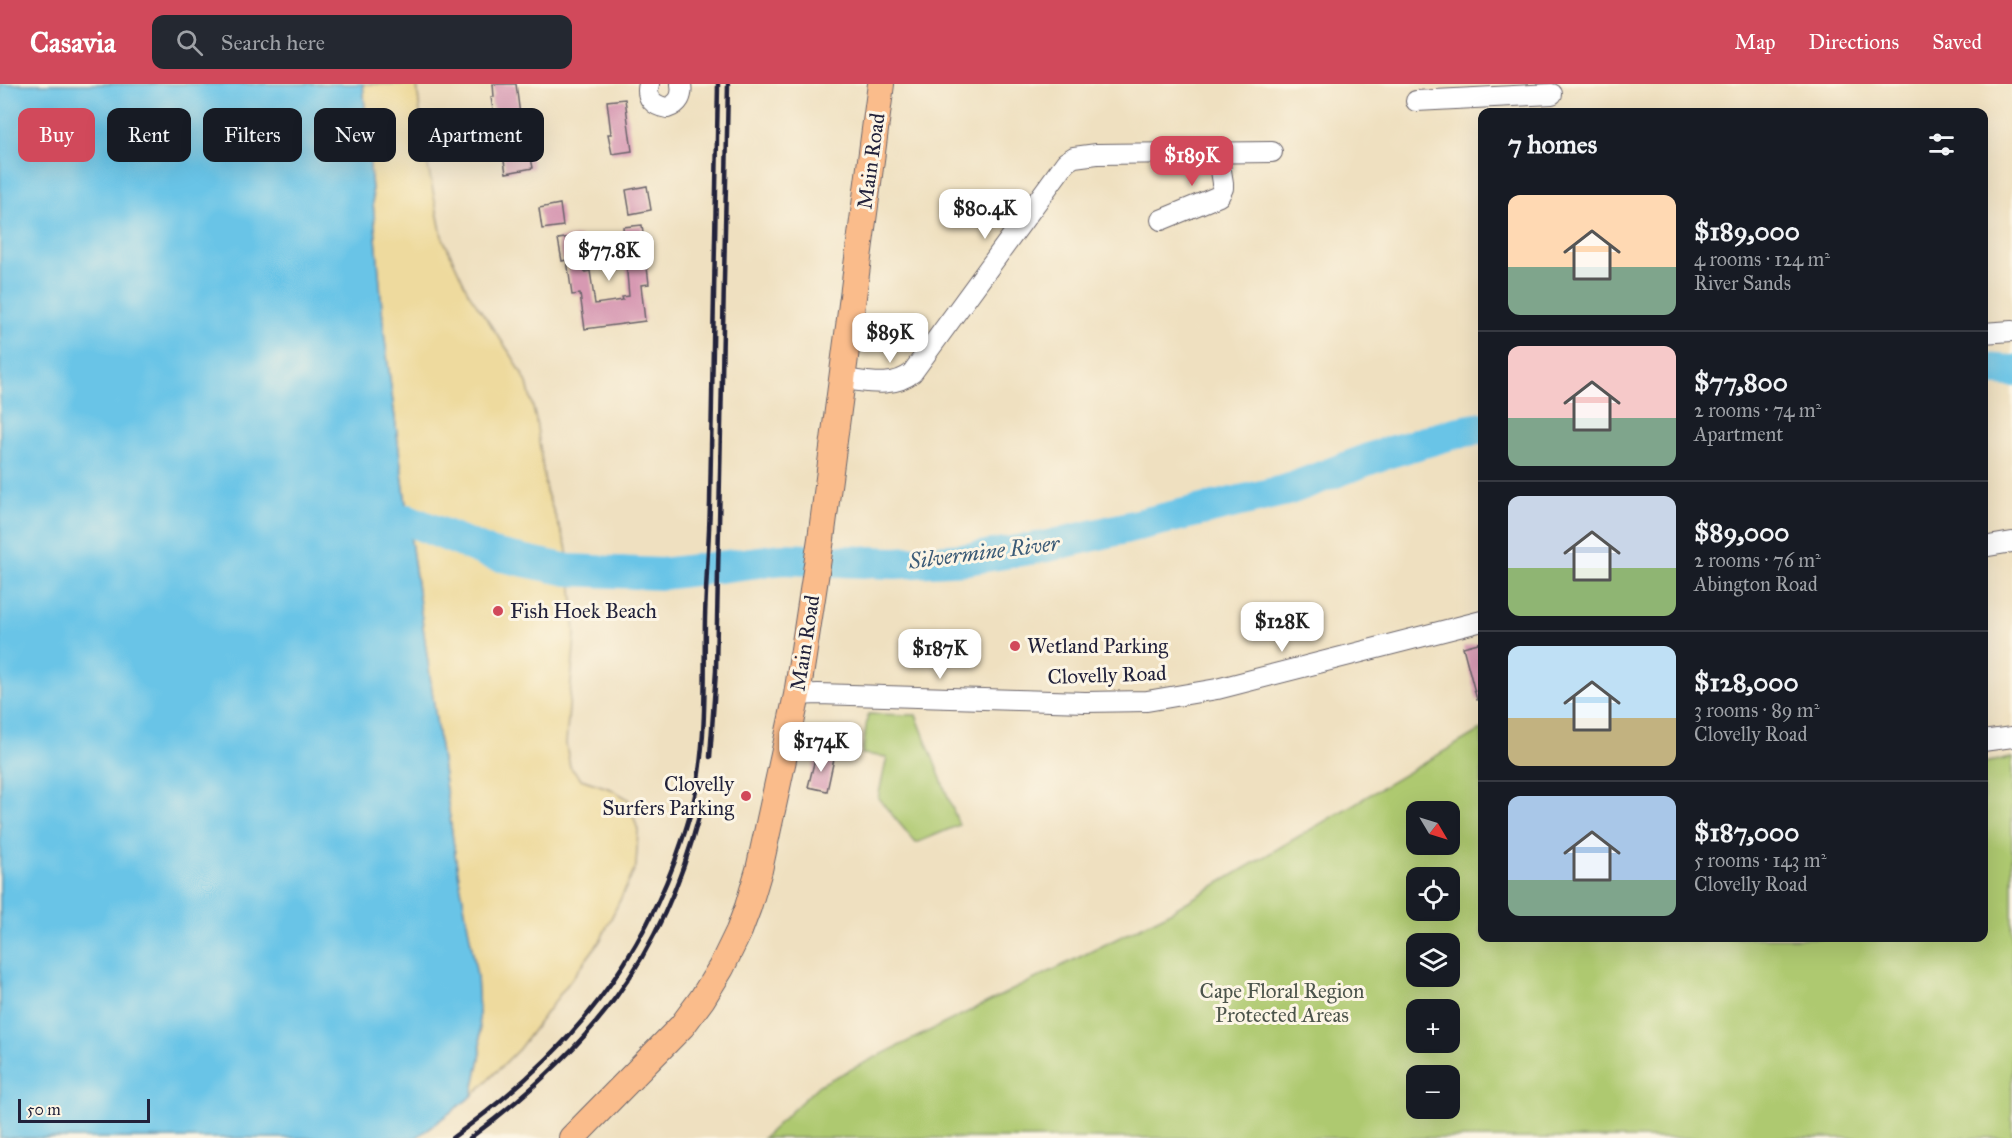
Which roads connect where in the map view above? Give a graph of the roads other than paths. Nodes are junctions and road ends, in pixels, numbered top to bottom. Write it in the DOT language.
graph roads {
  1 [pos="649,84"];
  2 [pos="681,84"];
  3 [pos="881,84"];
  4 [pos="1491,90"];
  5 [pos="1552,94"];
  6 [pos="1416,101"];
  7 [pos="1218,152"];
  8 [pos="1272,152"];
  9 [pos="1161,220"];
  10 [pos="2012,331"];
  11 [pos="1988,333"];
  12 [pos="842,379"];
  13 [pos="2012,542"];
  14 [pos="1988,546"];
  15 [pos="1478,622"];
  16 [pos="796,695"];
  17 [pos="2012,737"];
  18 [pos="1988,740"];
  19 [pos="572,1138"];
  1 -- 2 [label="street"];
  3 -- 12 [label="main road, Main Road"];
  4 -- 5 [label="street"];
  4 -- 6 [label="street"];
  7 -- 8 [label="street"];
  7 -- 9 [label="street"];
  7 -- 12 [label="street"];
  10 -- 11 [label="street"];
  12 -- 16 [label="main road, Main Road"];
  13 -- 14 [label="street"];
  15 -- 16 [label="street, Clovelly Road"];
  16 -- 19 [label="main road, Main Road"];
  17 -- 18 [label="street"];
}
